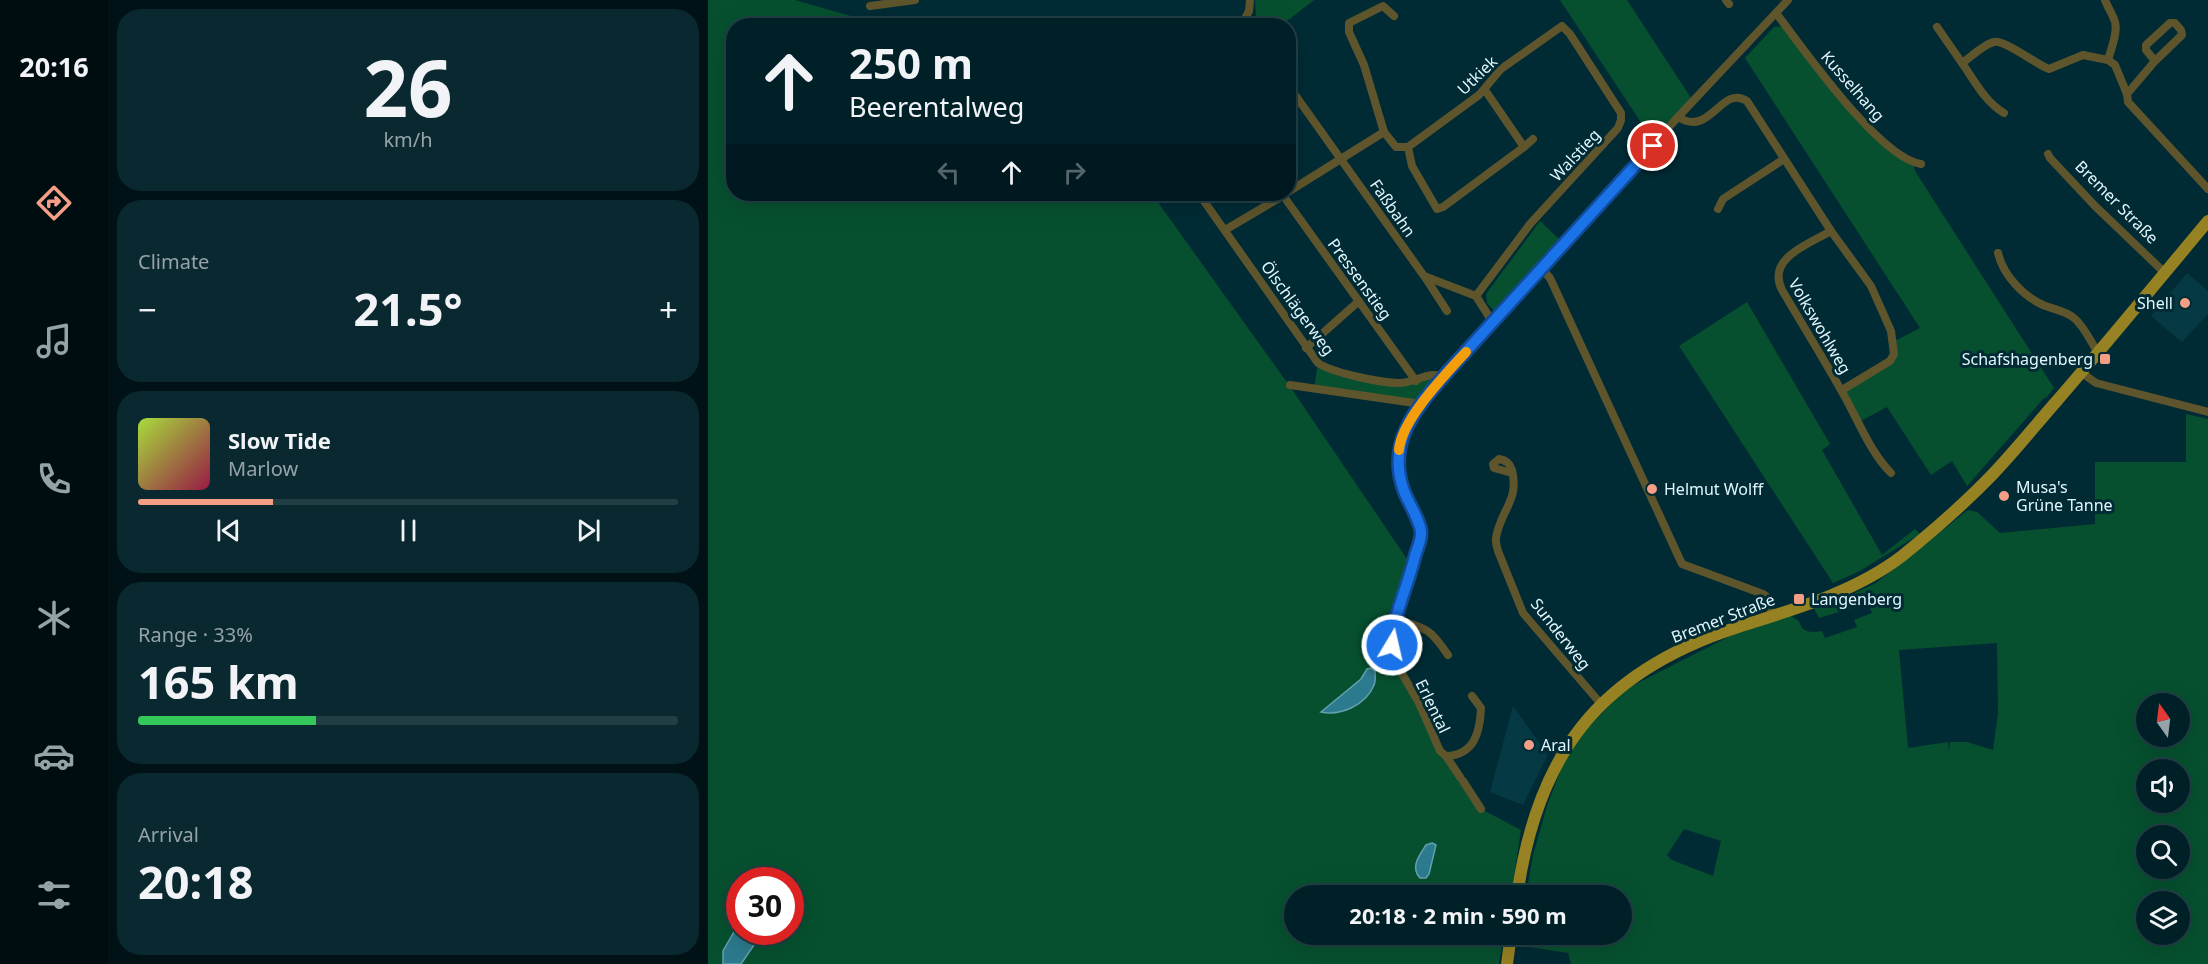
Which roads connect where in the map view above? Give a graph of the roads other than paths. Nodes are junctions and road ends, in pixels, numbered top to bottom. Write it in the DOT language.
graph roads {
  1 [pos="915,0"];
  2 [pos="1250,0"];
  3 [pos="1788,0"];
  4 [pos="2105,0"];
  5 [pos="870,6"];
  6 [pos="1776,13"];
  7 [pos="1394,16"];
  8 [pos="1245,18"];
  9 [pos="1562,26"];
  10 [pos="1937,27"];
  11 [pos="2108,60"];
  12 [pos="2155,61"];
  13 [pos="1962,63"];
  14 [pos="1485,90"];
  15 [pos="2127,94"];
  16 [pos="1296,96"];
  17 [pos="2004,113"];
  18 [pos="1678,117"];
  19 [pos="1384,132"];
  20 [pos="1533,139"];
  21 [pos="1408,147"];
  22 [pos="1524,147"];
  23 [pos="2048,154"];
  24 [pos="1784,159"];
  25 [pos="1342,160"];
  26 [pos="1921,164"];
  27 [pos="1296,187"];
  28 [pos="2208,189"];
  29 [pos="1204,201"];
  30 [pos="1274,201"];
  31 [pos="1290,201"];
  32 [pos="1718,209"];
  33 [pos="2208,221"];
  34 [pos="1226,230"];
  35 [pos="1831,231"];
  36 [pos="1998,253"];
  37 [pos="1541,268"];
  38 [pos="2165,273"];
  39 [pos="1424,276"];
  40 [pos="1476,296"];
  41 [pos="1359,301"];
  42 [pos="1447,311"];
  43 [pos="1493,323"];
  44 [pos="1306,348"];
  45 [pos="2098,354"];
  46 [pos="2082,373"];
  47 [pos="1444,377"];
  48 [pos="1416,381"];
  49 [pos="1290,385"];
  50 [pos="1842,390"];
  51 [pos="1421,404"];
  52 [pos="2208,412"];
  53 [pos="1512,473"];
  54 [pos="1891,473"];
  55 [pos="1772,616"];
  56 [pos="1395,619"];
  57 [pos="1448,655"];
  58 [pos="1472,696"];
  59 [pos="1601,704"];
  60 [pos="1446,756"];
  61 [pos="1481,809"];
  62 [pos="1519,885"];
  63 [pos="1510,945"];
  64 [pos="1507,964"];
  1 -- 5 [label="street"];
  2 -- 8 [label="street"];
  3 -- 6 [label="street, Erlental"];
  4 -- 11 [label="street"];
  6 -- 18 [label="street, Erlental"];
  6 -- 26 [label="street, Kusselhang"];
  7 -- 19 [label="street"];
  9 -- 14 [label="street, Utkiek"];
  9 -- 40 [label="street, Walstieg"];
  10 -- 13 [label="street"];
  11 -- 13 [label="street"];
  11 -- 15 [label="street"];
  12 -- 12 [label="street"];
  12 -- 15 [label="street"];
  13 -- 17 [label="street"];
  14 -- 21 [label="street, Utkiek"];
  14 -- 22 [label="street"];
  15 -- 28 [label="street"];
  16 -- 25 [label="street, Faßbahn"];
  18 -- 24 [label="street, Volkswohlweg"];
  18 -- 37 [label="street, Erlental"];
  19 -- 21 [label="street"];
  19 -- 25 [label="street"];
  20 -- 22 [label="street"];
  21 -- 22 [label="street"];
  23 -- 38 [label="street, Bremer Straße"];
  24 -- 32 [label="street"];
  24 -- 35 [label="street, Volkswohlweg"];
  25 -- 27 [label="street"];
  25 -- 39 [label="street, Faßbahn"];
  29 -- 34 [label="street, Ölschlägerweg"];
  30 -- 34 [label="street"];
  31 -- 41 [label="street, Pressenstieg"];
  33 -- 38 [label="main road, Bremer Straße"];
  34 -- 44 [label="street, Ölschlägerweg"];
  35 -- 50 [label="street, Volkswohlweg"];
  35 -- 50 [label="street, Volkswohlweg"];
  36 -- 45 [label="street"];
  37 -- 43 [label="street, Erlental"];
  37 -- 55 [label="street"];
  38 -- 45 [label="main road, Bremer Straße"];
  39 -- 40 [label="street"];
  39 -- 42 [label="street, Faßbahn"];
  40 -- 43 [label="street"];
  41 -- 44 [label="street"];
  41 -- 48 [label="street, Pressenstieg"];
  43 -- 47 [label="street, Erlental"];
  44 -- 48 [label="street, Ölschlägerweg"];
  45 -- 46 [label="main road, Bremer Straße"];
  46 -- 52 [label="street"];
  46 -- 55 [label="main road, Bremer Straße"];
  47 -- 48 [label="street, Ölschlägerweg"];
  47 -- 51 [label="street, Erlental"];
  49 -- 51 [label="street"];
  50 -- 54 [label="street, Volkswohlweg"];
  51 -- 56 [label="street, Erlental"];
  53 -- 59 [label="street, Sunderweg"];
  55 -- 59 [label="main road, Bremer Straße"];
  56 -- 57 [label="street"];
  56 -- 60 [label="street, Erlental"];
  58 -- 60 [label="street"];
  59 -- 62 [label="main road, Bremer Straße"];
  60 -- 61 [label="street, Erlental"];
  63 -- 64 [label="main road"];
}
